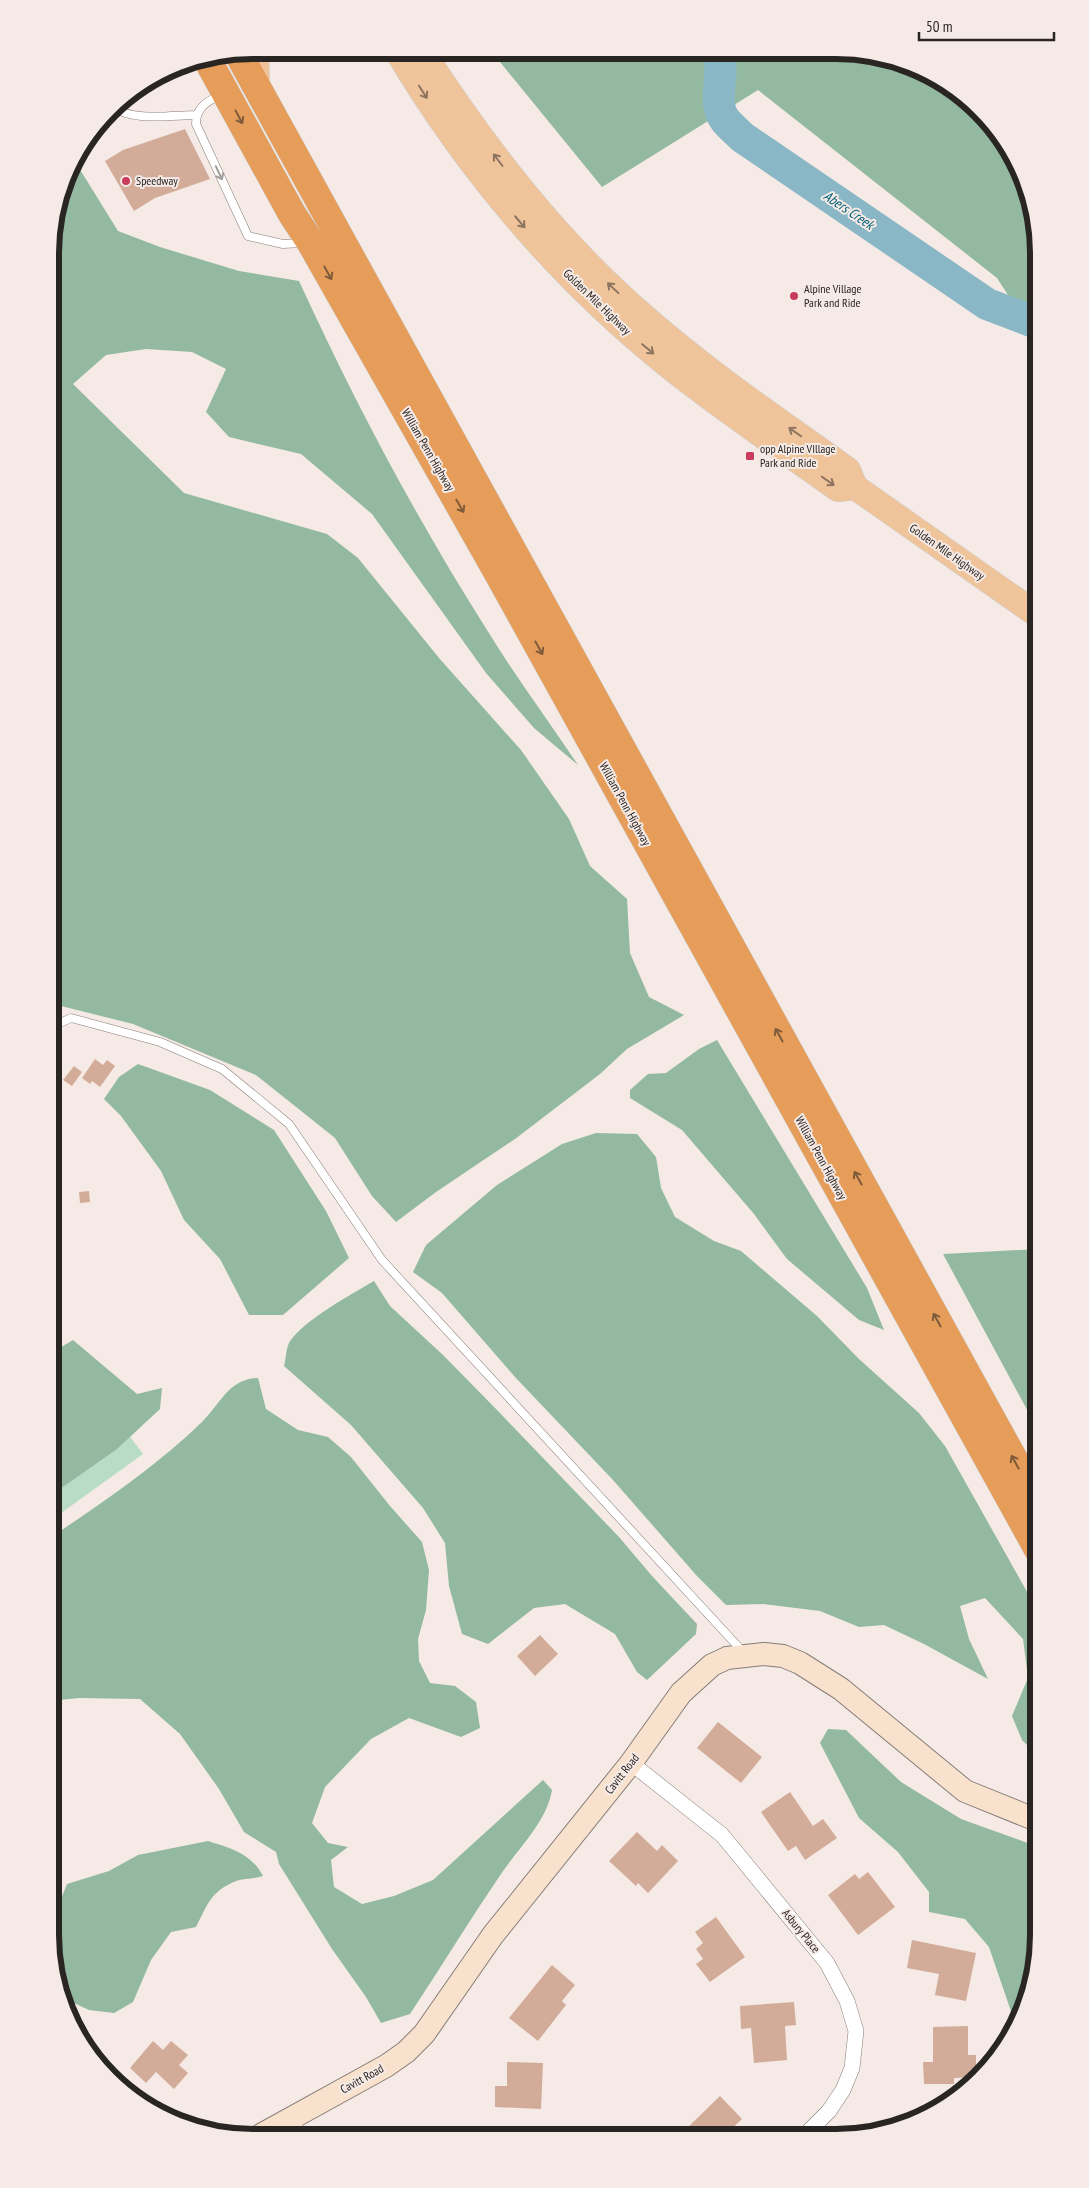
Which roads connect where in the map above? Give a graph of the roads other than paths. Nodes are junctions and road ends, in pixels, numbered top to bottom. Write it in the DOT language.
graph roads {
  1 [pos="241,59"];
  2 [pos="256,59"];
  3 [pos="402,59"];
  4 [pos="427,59"];
  5 [pos="210,63"];
  6 [pos="257,88"];
  7 [pos="225,92"];
  8 [pos="120,112"];
  9 [pos="196,115"];
  10 [pos="311,243"];
  11 [pos="854,487"];
  12 [pos="1030,610"];
  13 [pos="59,1023"];
  14 [pos="1030,1489"];
  15 [pos="1030,1535"];
  16 [pos="745,1654"];
  17 [pos="631,1763"];
  18 [pos="1030,1818"];
  19 [pos="301,2112"];
  20 [pos="272,2129"];
  21 [pos="292,2129"];
  22 [pos="811,2129"];
  1 -- 6 [label="highway, William Penn Highway"];
  2 -- 6 [label="main road"];
  3 -- 11 [label="main road, Golden Mile Highway, one-way"];
  11 -- 4 [label="main road, Golden Mile Highway, one-way"];
  5 -- 7 [label="highway, William Penn Highway"];
  14 -- 6 [label="highway, William Penn Highway, one-way"];
  7 -- 9 [label="lane"];
  7 -- 10 [label="highway, William Penn Highway, one-way"];
  8 -- 9 [label="lane"];
  9 -- 10 [label="lane, one-way"];
  10 -- 15 [label="highway, William Penn Highway, one-way"];
  11 -- 12 [label="main road, Golden Mile Highway"];
  13 -- 16 [label="lane"];
  16 -- 17 [label="street, Cavitt Road"];
  16 -- 18 [label="street, Cavitt Road"];
  17 -- 19 [label="street, Cavitt Road"];
  17 -- 22 [label="street, Asbury Place"];
  19 -- 20 [label="street, Cavitt Road"];
  19 -- 21 [label="street"];
}
